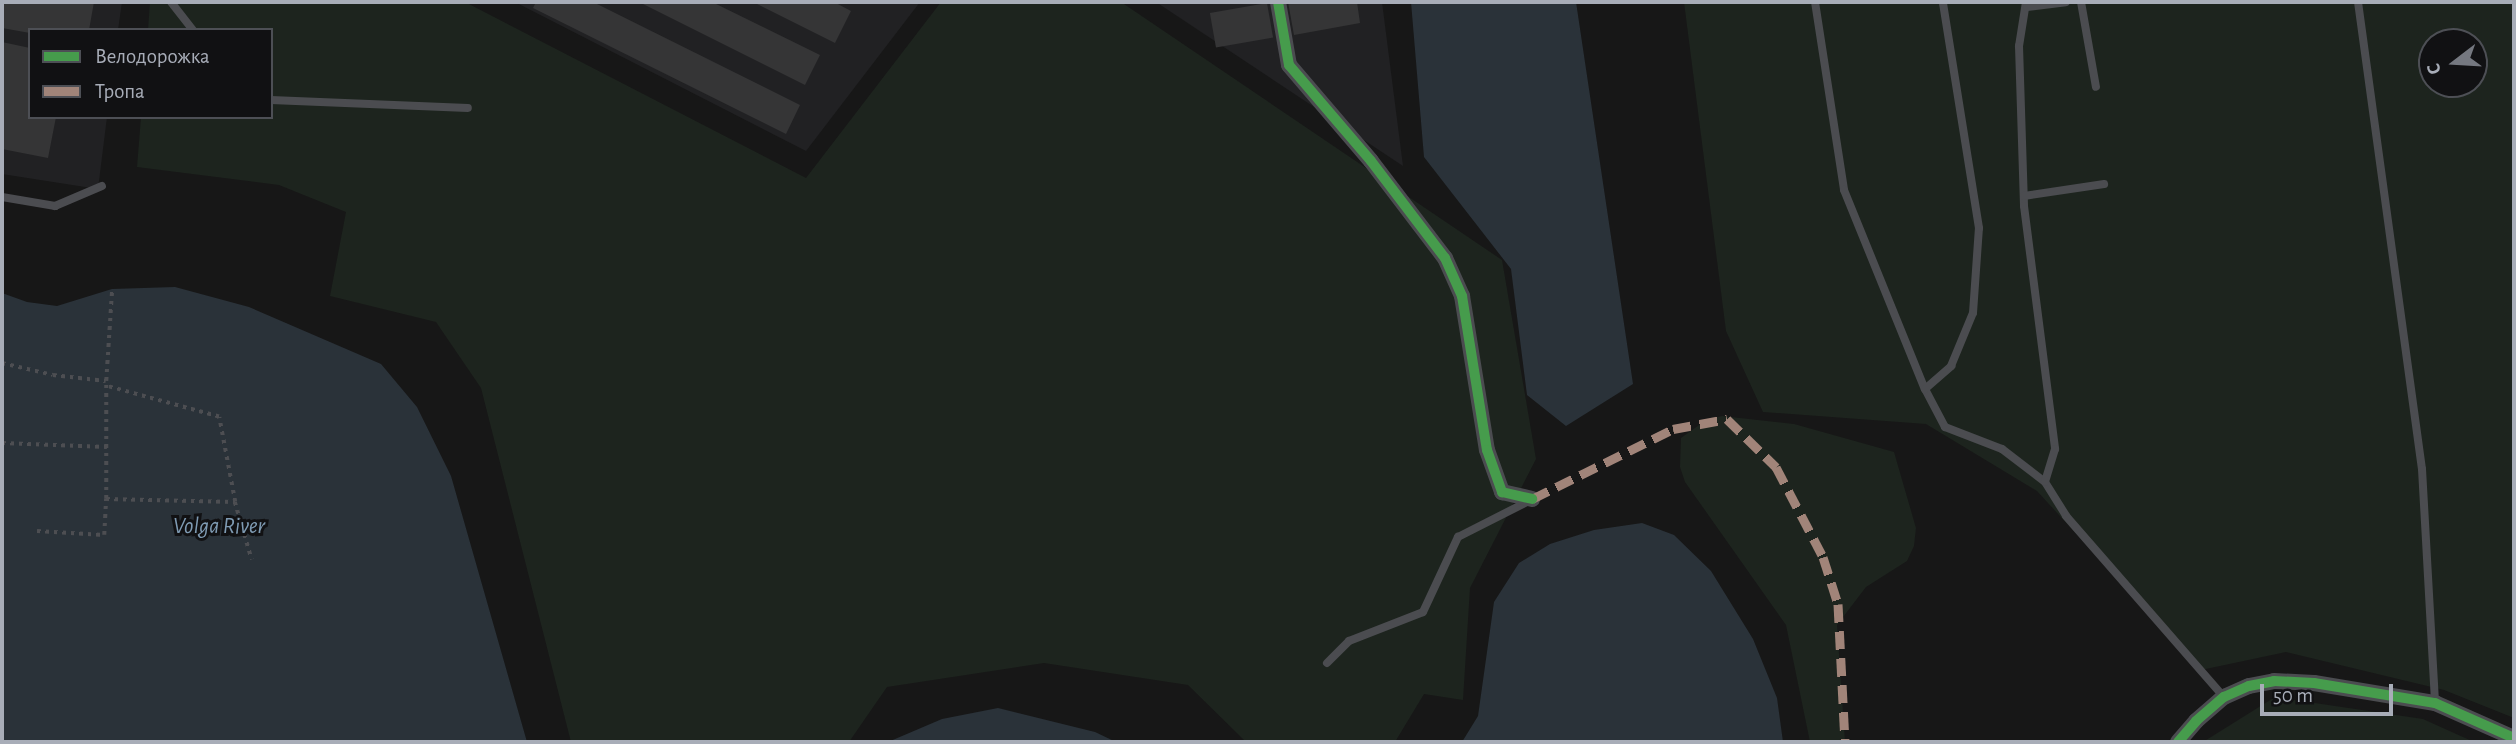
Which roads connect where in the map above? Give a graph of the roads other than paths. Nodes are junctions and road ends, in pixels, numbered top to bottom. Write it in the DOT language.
graph roads {
  1 [pos="172,2"];
  2 [pos="1278,2"];
  3 [pos="1815,2"];
  4 [pos="1943,2"];
  5 [pos="2066,2"];
  6 [pos="2081,2"];
  7 [pos="2358,2"];
  8 [pos="2026,4"];
  9 [pos="192,28"];
  10 [pos="2096,87"];
  11 [pos="273,100"];
  12 [pos="468,108"];
  13 [pos="2104,184"];
  14 [pos="102,186"];
  15 [pos="2024,196"];
  16 [pos="2,197"];
  17 [pos="1925,389"];
  18 [pos="2045,482"];
  19 [pos="1532,499"];
  20 [pos="1327,663"];
  21 [pos="2224,697"];
  22 [pos="2435,703"];
  23 [pos="2514,738"];
  24 [pos="2178,742"];
  1 -- 9 [label="lane"];
  2 -- 19 [label="street"];
  3 -- 17 [label="lane"];
  4 -- 17 [label="lane"];
  5 -- 8 [label="lane"];
  6 -- 10 [label="lane"];
  7 -- 22 [label="lane"];
  8 -- 15 [label="lane"];
  11 -- 12 [label="lane"];
  13 -- 15 [label="lane"];
  14 -- 16 [label="lane"];
  15 -- 18 [label="lane"];
  17 -- 18 [label="lane"];
  18 -- 21 [label="lane"];
  19 -- 20 [label="lane"];
  21 -- 22 [label="street"];
  21 -- 24 [label="street"];
  22 -- 23 [label="street"];
}
